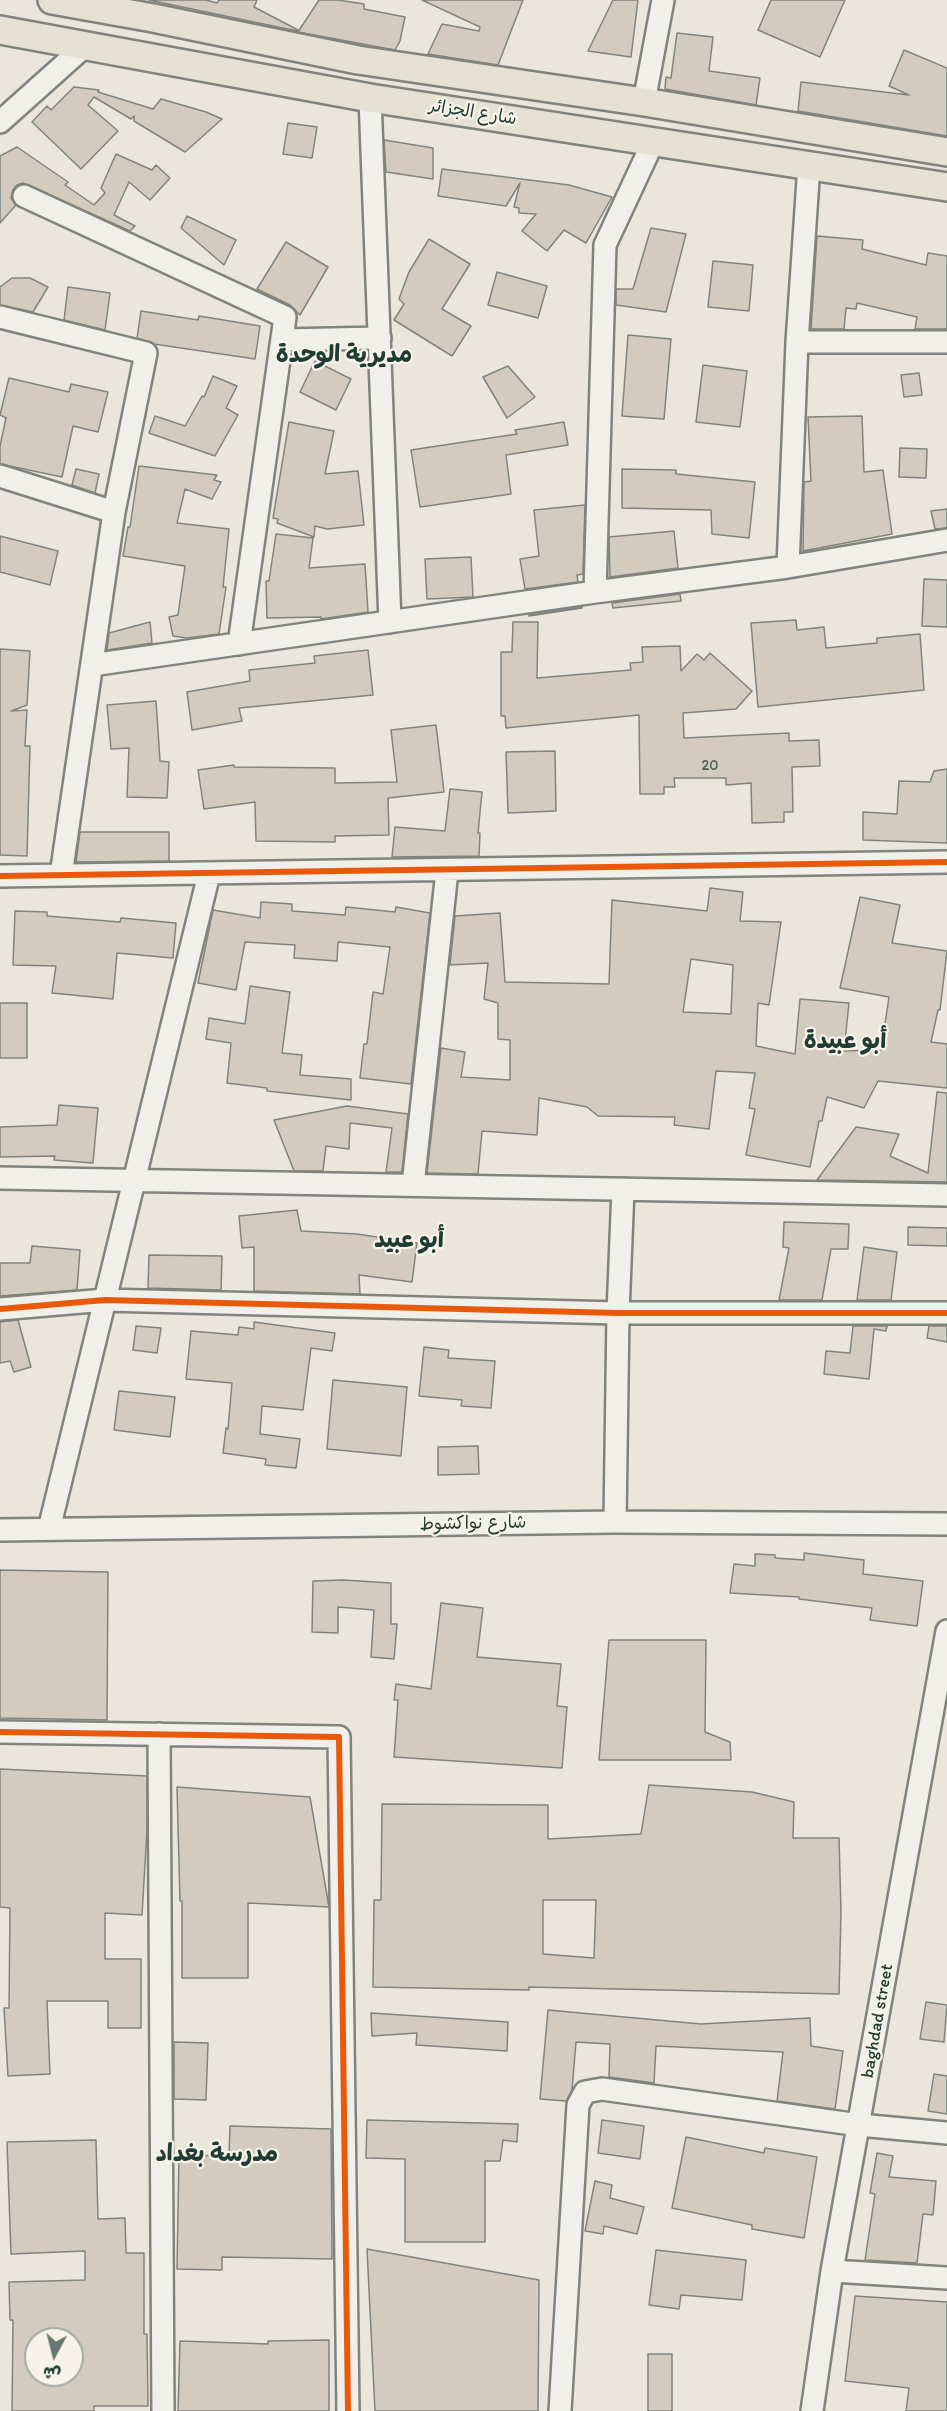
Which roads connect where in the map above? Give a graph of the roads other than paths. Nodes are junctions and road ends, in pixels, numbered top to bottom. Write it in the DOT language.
graph roads {
  1 [pos="52,0"];
  2 [pos="663,0"];
  3 [pos="155,9"];
  4 [pos="0,30"];
  5 [pos="85,46"];
  6 [pos="358,60"];
  7 [pos="370,98"];
  8 [pos="644,102"];
  9 [pos="0,122"];
  10 [pos="654,140"];
  11 [pos="947,152"];
  12 [pos="809,165"];
  13 [pos="947,187"];
  14 [pos="24,196"];
  15 [pos="0,317"];
  16 [pos="380,338"];
  17 [pos="282,340"];
  18 [pos="797,342"];
  19 [pos="947,342"];
  20 [pos="0,476"];
  21 [pos="114,512"];
  22 [pos="947,540"];
  23 [pos="788,567"];
  24 [pos="595,592"];
  25 [pos="390,622"];
  26 [pos="239,644"];
  27 [pos="92,665"];
  28 [pos="947,862"];
  29 [pos="447,871"];
  30 [pos="208,874"];
  31 [pos="61,875"];
  32 [pos="0,876"];
  33 [pos="0,1178"];
  34 [pos="134,1180"];
  35 [pos="413,1185"];
  36 [pos="624,1189"];
  37 [pos="947,1195"];
  38 [pos="105,1300"];
  39 [pos="0,1309"];
  40 [pos="618,1313"];
  41 [pos="947,1313"];
  42 [pos="615,1522"];
  43 [pos="947,1524"];
  44 [pos="49,1529"];
  45 [pos="0,1530"];
  46 [pos="947,1631"];
  47 [pos="0,1732"];
  48 [pos="159,1734"];
  49 [pos="859,2125"];
  50 [pos="947,2133"];
  51 [pos="832,2271"];
  52 [pos="947,2278"];
  53 [pos="163,2411"];
  54 [pos="348,2411"];
  55 [pos="560,2411"];
  56 [pos="812,2411"];
  1 -- 3 [label="main road, شارع الجزائر"];
  2 -- 8 [label="street"];
  3 -- 6 [label="main road, شارع الجزائر"];
  4 -- 5 [label="main road, شارع الجزائر"];
  5 -- 7 [label="main road, شارع الجزائر"];
  5 -- 9 [label="street"];
  6 -- 7 [label="main road"];
  6 -- 8 [label="main road, شارع الجزائر"];
  7 -- 10 [label="main road, شارع الجزائر"];
  7 -- 16 [label="street"];
  8 -- 11 [label="main road, شارع الجزائر"];
  10 -- 12 [label="main road, شارع الجزائر"];
  10 -- 24 [label="street"];
  12 -- 13 [label="main road, شارع الجزائر"];
  12 -- 18 [label="street"];
  14 -- 17 [label="street"];
  15 -- 21 [label="street"];
  16 -- 17 [label="street"];
  16 -- 25 [label="street"];
  17 -- 26 [label="street"];
  18 -- 19 [label="street"];
  18 -- 23 [label="street"];
  20 -- 21 [label="street"];
  21 -- 27 [label="street"];
  22 -- 23 [label="street"];
  23 -- 24 [label="street"];
  24 -- 25 [label="street"];
  25 -- 26 [label="street"];
  26 -- 27 [label="street"];
  27 -- 31 [label="street"];
  28 -- 29 [label="street"];
  29 -- 30 [label="street"];
  29 -- 35 [label="street"];
  30 -- 31 [label="street"];
  30 -- 34 [label="street"];
  31 -- 32 [label="street"];
  33 -- 34 [label="street"];
  34 -- 35 [label="street"];
  34 -- 38 [label="street"];
  35 -- 36 [label="street"];
  36 -- 37 [label="street"];
  36 -- 40 [label="street"];
  38 -- 39 [label="street"];
  38 -- 40 [label="street"];
  38 -- 44 [label="street"];
  40 -- 41 [label="street"];
  40 -- 42 [label="street"];
  42 -- 43 [label="street, شارع نواكشوط"];
  42 -- 44 [label="street, شارع نواكشوط"];
  44 -- 45 [label="street, شارع نواكشوط"];
  46 -- 49 [label="street, baghdad street"];
  47 -- 48 [label="street"];
  48 -- 53 [label="street"];
  48 -- 54 [label="street"];
  49 -- 50 [label="street"];
  49 -- 51 [label="street, baghdad street"];
  49 -- 55 [label="street"];
  51 -- 52 [label="street"];
  51 -- 56 [label="street, baghdad street"];
}
